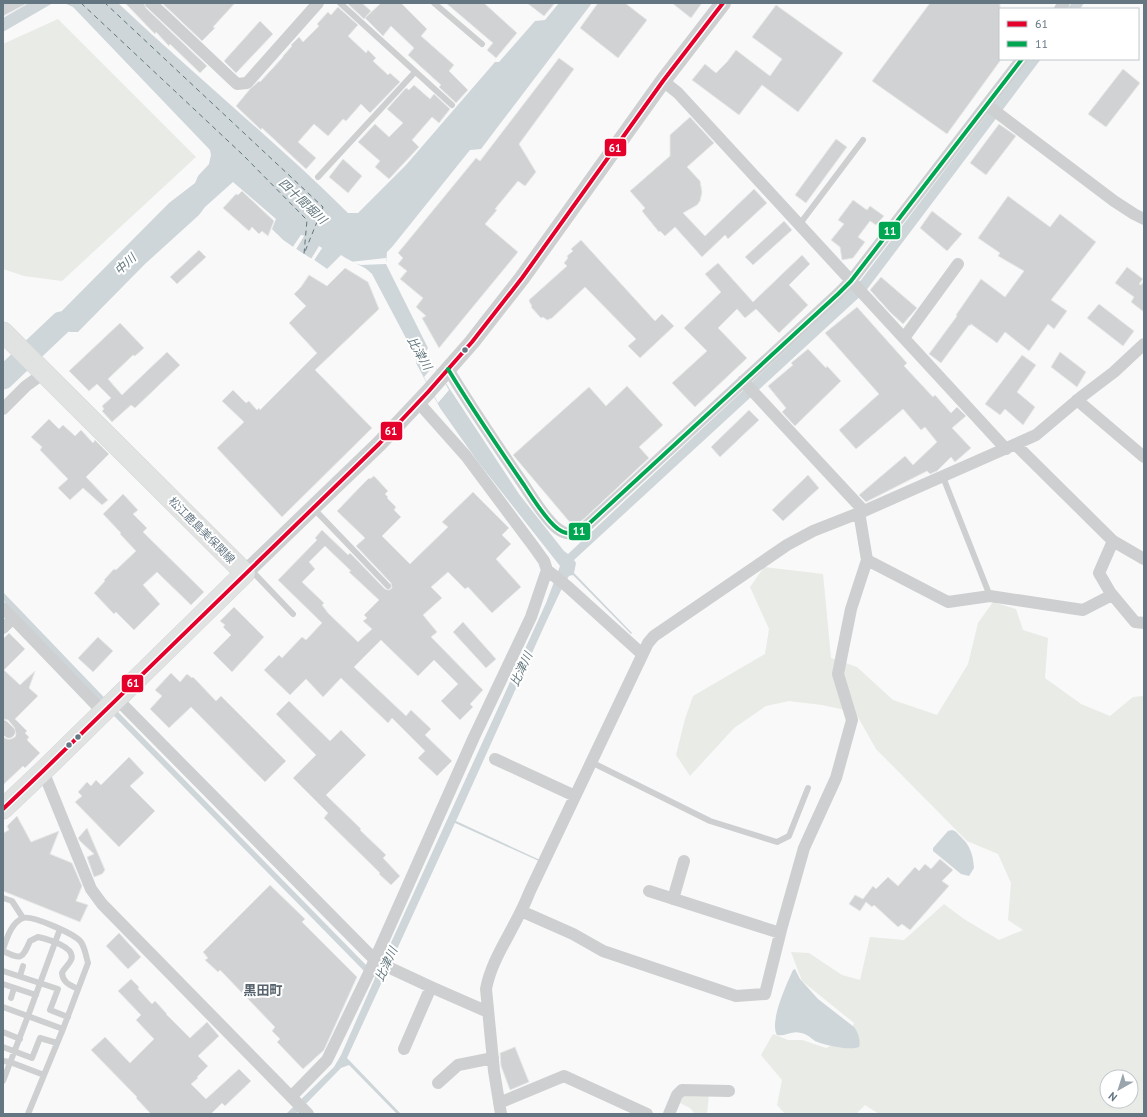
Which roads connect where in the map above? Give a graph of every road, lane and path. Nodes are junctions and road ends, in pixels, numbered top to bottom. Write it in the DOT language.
graph roads {
  1 [pos="151,3"];
  2 [pos="318,3"];
  3 [pos="340,3"];
  4 [pos="434,3"];
  5 [pos="723,3"];
  6 [pos="482,44"];
  7 [pos="1021,60"];
  8 [pos="415,72"];
  9 [pos="663,81"];
  10 [pos="452,105"];
  11 [pos="988,106"];
  12 [pos="863,140"];
  13 [pos="318,177"];
  14 [pos="1144,219"];
  15 [pos="799,224"];
  16 [pos="958,264"];
  17 [pos="853,282"];
  18 [pos="904,338"];
  19 [pos="7,341"];
  20 [pos="1144,344"];
  21 [pos="43,371"];
  22 [pos="445,372"];
  23 [pos="744,383"];
  24 [pos="423,397"];
  25 [pos="1077,400"];
  26 [pos="3,409"];
  27 [pos="1011,447"];
  28 [pos="1144,456"];
  29 [pos="943,477"];
  30 [pos="313,508"];
  31 [pos="862,512"];
  32 [pos="1113,541"];
  33 [pos="1144,559"];
  34 [pos="867,560"];
  35 [pos="248,571"];
  36 [pos="550,572"];
  37 [pos="388,586"];
  38 [pos="1112,595"];
  39 [pos="990,596"];
  40 [pos="3,608"];
  41 [pos="293,614"];
  42 [pos="13,618"];
  43 [pos="1144,622"];
  44 [pos="3,628"];
  45 [pos="642,654"];
  46 [pos="111,706"];
  47 [pos="495,759"];
  48 [pos="590,762"];
  49 [pos="44,772"];
  50 [pos="808,788"];
  51 [pos="575,796"];
  52 [pos="3,809"];
  53 [pos="684,861"];
  54 [pos="649,891"];
  55 [pos="3,898"];
  56 [pos="673,899"];
  57 [pos="521,911"];
  58 [pos="23,918"];
  59 [pos="60,929"];
  60 [pos="780,933"];
  61 [pos="55,943"];
  62 [pos="3,950"];
  63 [pos="23,966"];
  64 [pos="371,966"];
  65 [pos="388,967"];
  66 [pos="3,971"];
  67 [pos="20,976"];
  68 [pos="40,983"];
  69 [pos="3,984"];
  70 [pos="431,987"];
  71 [pos="14,988"];
  72 [pos="78,989"];
  73 [pos="36,995"];
  74 [pos="11,998"];
  75 [pos="3,1007"];
  76 [pos="488,1012"];
  77 [pos="28,1016"];
  78 [pos="68,1017"];
  79 [pos="63,1029"];
  80 [pos="3,1032"];
  81 [pos="20,1039"];
  82 [pos="57,1043"];
  83 [pos="3,1047"];
  84 [pos="404,1048"];
  85 [pos="14,1052"];
  86 [pos="492,1058"];
  87 [pos="3,1061"];
  88 [pos="10,1062"];
  89 [pos="44,1076"];
  90 [pos="3,1081"];
  91 [pos="438,1083"];
  92 [pos="729,1091"];
  93 [pos="292,1098"];
  94 [pos="500,1109"];
  95 [pos="306,1112"];
  96 [pos="28,1114"];
  97 [pos="648,1114"];
  98 [pos="669,1114"];
  1 -- 2 [label="street"];
  3 -- 8 [label="lane"];
  4 -- 6 [label="lane"];
  5 -- 9 [label="street"];
  7 -- 11 [label="street"];
  8 -- 10 [label="lane"];
  8 -- 13 [label="lane"];
  9 -- 15 [label="street"];
  9 -- 22 [label="street"];
  11 -- 14 [label="street"];
  11 -- 17 [label="street"];
  12 -- 15 [label="lane"];
  15 -- 17 [label="street"];
  16 -- 18 [label="street"];
  17 -- 18 [label="street"];
  17 -- 23 [label="street"];
  18 -- 27 [label="street"];
  19 -- 21 [label="main road, 松江鹿島美保関線"];
  20 -- 25 [label="street"];
  21 -- 26 [label="street"];
  21 -- 35 [label="main road, 松江鹿島美保関線"];
  22 -- 23 [label="street"];
  22 -- 24 [label="street"];
  23 -- 31 [label="street"];
  24 -- 30 [label="street"];
  24 -- 36 [label="street"];
  25 -- 27 [label="street"];
  25 -- 28 [label="street"];
  27 -- 29 [label="street"];
  27 -- 32 [label="street"];
  29 -- 31 [label="street"];
  29 -- 39 [label="lane"];
  30 -- 35 [label="street"];
  30 -- 37 [label="lane"];
  31 -- 34 [label="street"];
  31 -- 45 [label="street"];
  32 -- 33 [label="street"];
  32 -- 38 [label="street"];
  34 -- 39 [label="street"];
  34 -- 60 [label="street"];
  35 -- 41 [label="lane"];
  35 -- 46 [label="main road"];
  36 -- 45 [label="street"];
  36 -- 64 [label="street"];
  38 -- 39 [label="street"];
  38 -- 43 [label="street"];
  40 -- 42 [label="street"];
  42 -- 44 [label="street"];
  42 -- 46 [label="street"];
  45 -- 48 [label="street"];
  46 -- 49 [label="main road"];
  46 -- 64 [label="street"];
  47 -- 51 [label="street"];
  48 -- 50 [label="lane"];
  48 -- 51 [label="street"];
  49 -- 52 [label="main road"];
  49 -- 93 [label="street"];
  51 -- 57 [label="street"];
  53 -- 56 [label="street"];
  54 -- 56 [label="street"];
  55 -- 58 [label="lane"];
  56 -- 60 [label="street"];
  57 -- 60 [label="street"];
  57 -- 76 [label="street"];
  58 -- 59 [label="lane"];
  58 -- 62 [label="lane"];
  59 -- 61 [label="lane"];
  59 -- 72 [label="lane"];
  61 -- 62 [label="lane"];
  61 -- 68 [label="lane"];
  61 -- 72 [label="lane"];
  63 -- 67 [label="lane"];
  64 -- 93 [label="street"];
  65 -- 70 [label="street"];
  66 -- 67 [label="lane"];
  67 -- 68 [label="lane"];
  68 -- 73 [label="lane"];
  68 -- 78 [label="lane"];
  69 -- 71 [label="lane"];
  70 -- 76 [label="street"];
  70 -- 84 [label="street"];
  71 -- 73 [label="lane"];
  71 -- 74 [label="lane"];
  72 -- 78 [label="lane"];
  73 -- 77 [label="lane"];
  75 -- 77 [label="lane"];
  76 -- 86 [label="street"];
  77 -- 79 [label="lane"];
  77 -- 81 [label="lane"];
  78 -- 79 [label="lane"];
  79 -- 82 [label="lane"];
  80 -- 81 [label="lane"];
  81 -- 85 [label="lane"];
  82 -- 85 [label="lane"];
  82 -- 89 [label="lane"];
  83 -- 85 [label="lane"];
  85 -- 88 [label="lane"];
  86 -- 91 [label="street"];
  86 -- 94 [label="street"];
  87 -- 88 [label="lane"];
  88 -- 89 [label="lane"];
  88 -- 90 [label="lane"];
  89 -- 96 [label="lane"];
  92 -- 98 [label="street"];
  93 -- 95 [label="street"];
  94 -- 97 [label="street"];
}
